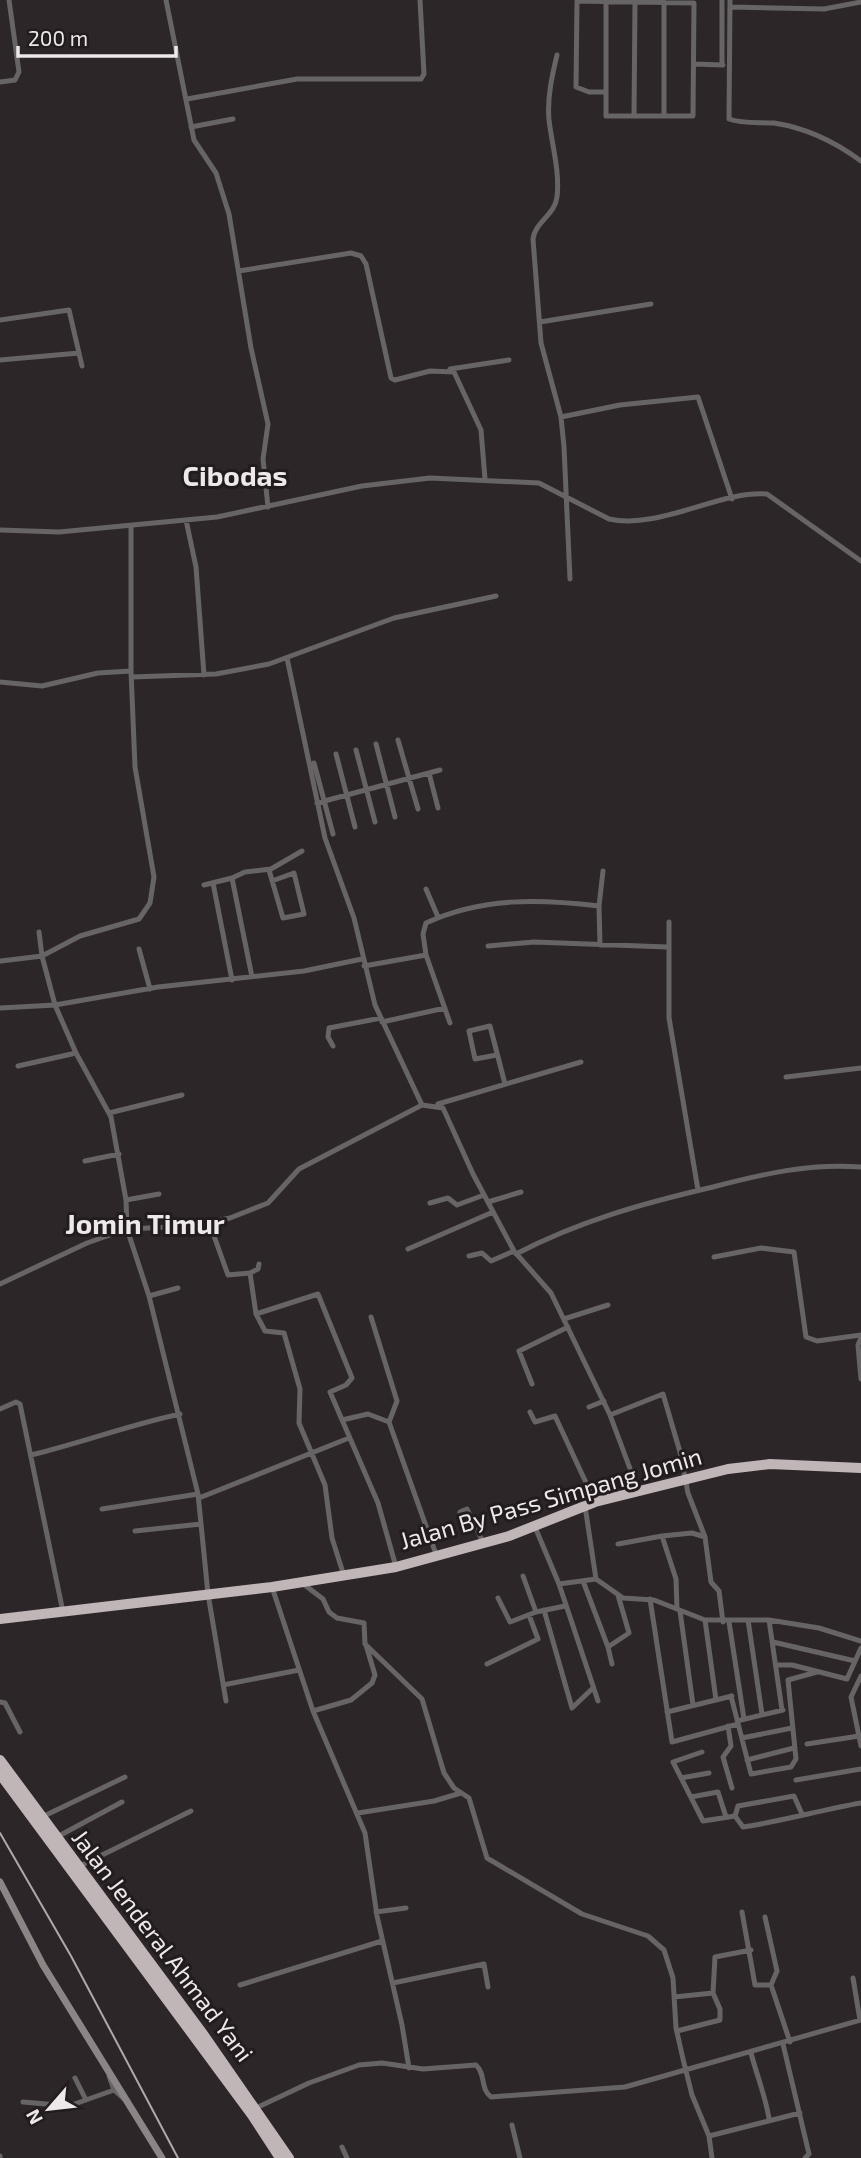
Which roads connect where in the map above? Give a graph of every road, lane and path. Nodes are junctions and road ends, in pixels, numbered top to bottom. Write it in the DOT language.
graph roads {
  1 [pos="9,0"];
  2 [pos="166,0"];
  3 [pos="420,0"];
  4 [pos="722,0"];
  5 [pos="606,1"];
  6 [pos="635,2"];
  7 [pos="664,2"];
  8 [pos="861,2"];
  9 [pos="730,4"];
  10 [pos="557,55"];
  11 [pos="694,64"];
  12 [pos="722,65"];
  13 [pos="729,65"];
  14 [pos="0,82"];
  15 [pos="606,92"];
  16 [pos="187,99"];
  17 [pos="634,116"];
  18 [pos="664,116"];
  19 [pos="233,119"];
  20 [pos="191,127"];
  21 [pos="861,160"];
  22 [pos="239,271"];
  23 [pos="651,304"];
  24 [pos="0,320"];
  25 [pos="540,322"];
  26 [pos="79,354"];
  27 [pos="0,360"];
  28 [pos="509,360"];
  29 [pos="82,366"];
  30 [pos="450,369"];
  31 [pos="561,417"];
  32 [pos="485,480"];
  33 [pos="564,494"];
  34 [pos="732,499"];
  35 [pos="268,507"];
  36 [pos="186,520"];
  37 [pos="131,526"];
  38 [pos="0,530"];
  39 [pos="861,561"];
  40 [pos="570,579"];
  41 [pos="496,596"];
  42 [pos="287,659"];
  43 [pos="132,674"];
  44 [pos="204,675"];
  45 [pos="0,682"];
  46 [pos="398,740"];
  47 [pos="376,744"];
  48 [pos="356,750"];
  49 [pos="336,754"];
  50 [pos="314,763"];
  51 [pos="440,770"];
  52 [pos="429,773"];
  53 [pos="409,778"];
  54 [pos="388,784"];
  55 [pos="368,790"];
  56 [pos="347,795"];
  57 [pos="325,801"];
  58 [pos="317,803"];
  59 [pos="438,808"];
  60 [pos="418,809"];
  61 [pos="395,817"];
  62 [pos="375,822"];
  63 [pos="355,827"];
  64 [pos="333,834"];
  65 [pos="302,852"];
  66 [pos="269,870"];
  67 [pos="603,871"];
  68 [pos="232,878"];
  69 [pos="272,881"];
  70 [pos="214,883"];
  71 [pos="204,885"];
  72 [pos="426,889"];
  73 [pos="599,906"];
  74 [pos="438,917"];
  75 [pos="669,922"];
  76 [pos="39,932"];
  77 [pos="600,945"];
  78 [pos="488,946"];
  79 [pos="667,947"];
  80 [pos="139,949"];
  81 [pos="426,955"];
  82 [pos="42,956"];
  83 [pos="362,959"];
  84 [pos="1,961"];
  85 [pos="364,966"];
  86 [pos="252,977"];
  87 [pos="232,980"];
  88 [pos="150,989"];
  89 [pos="55,1005"];
  90 [pos="0,1008"];
  91 [pos="445,1008"];
  92 [pos="381,1020"];
  93 [pos="450,1023"];
  94 [pos="333,1046"];
  95 [pos="76,1053"];
  96 [pos="497,1055"];
  97 [pos="581,1062"];
  98 [pos="18,1066"];
  99 [pos="861,1068"];
  100 [pos="786,1077"];
  101 [pos="505,1084"];
  102 [pos="182,1096"];
  103 [pos="438,1104"];
  104 [pos="422,1105"];
  105 [pos="109,1113"];
  106 [pos="119,1154"];
  107 [pos="85,1161"];
  108 [pos="861,1167"];
  109 [pos="698,1190"];
  110 [pos="521,1192"];
  111 [pos="159,1194"];
  112 [pos="484,1195"];
  113 [pos="126,1200"];
  114 [pos="488,1202"];
  115 [pos="430,1203"];
  116 [pos="493,1212"];
  117 [pos="209,1222"];
  118 [pos="127,1229"];
  119 [pos="408,1249"];
  120 [pos="515,1253"];
  121 [pos="469,1256"];
  122 [pos="714,1257"];
  123 [pos="259,1264"];
  124 [pos="250,1273"];
  125 [pos="0,1284"];
  126 [pos="178,1288"];
  127 [pos="149,1296"];
  128 [pos="608,1306"];
  129 [pos="256,1314"];
  130 [pos="371,1317"];
  131 [pos="564,1319"];
  132 [pos="568,1327"];
  133 [pos="861,1337"];
  134 [pos="861,1379"];
  135 [pos="532,1384"];
  136 [pos="604,1401"];
  137 [pos="589,1407"];
  138 [pos="0,1409"];
  139 [pos="530,1412"];
  140 [pos="180,1413"];
  141 [pos="611,1415"];
  142 [pos="342,1420"];
  143 [pos="389,1422"];
  144 [pos="349,1438"];
  145 [pos="314,1454"];
  146 [pos="31,1455"];
  147 [pos="861,1468"];
  148 [pos="685,1478"];
  149 [pos="638,1490"];
  150 [pos="198,1496"];
  151 [pos="590,1504"];
  152 [pos="102,1509"];
  153 [pos="460,1520"];
  154 [pos="201,1524"];
  155 [pos="535,1527"];
  156 [pos="135,1531"];
  157 [pos="662,1536"];
  158 [pos="705,1537"];
  159 [pos="484,1544"];
  160 [pos="618,1544"];
  161 [pos="437,1557"];
  162 [pos="396,1566"];
  163 [pos="344,1576"];
  164 [pos="523,1576"];
  165 [pos="596,1579"];
  166 [pos="583,1581"];
  167 [pos="302,1583"];
  168 [pos="559,1584"];
  169 [pos="272,1587"];
  170 [pos="208,1594"];
  171 [pos="618,1595"];
  172 [pos="498,1598"];
  173 [pos="650,1599"];
  174 [pos="565,1606"];
  175 [pos="544,1610"];
  176 [pos="678,1610"];
  177 [pos="63,1612"];
  178 [pos="536,1612"];
  179 [pos="529,1615"];
  180 [pos="1,1618"];
  181 [pos="705,1620"];
  182 [pos="748,1620"];
  183 [pos="769,1620"];
  184 [pos="726,1622"];
  185 [pos="773,1642"];
  186 [pos="861,1642"];
  187 [pos="365,1644"];
  188 [pos="608,1647"];
  189 [pos="861,1648"];
  190 [pos="855,1661"];
  191 [pos="487,1664"];
  192 [pos="612,1664"];
  193 [pos="776,1665"];
  194 [pos="299,1670"];
  195 [pos="817,1672"];
  196 [pos="861,1676"];
  197 [pos="223,1685"];
  198 [pos="593,1688"];
  199 [pos="739,1695"];
  200 [pos="731,1696"];
  201 [pos="716,1700"];
  202 [pos="226,1701"];
  203 [pos="598,1701"];
  204 [pos="0,1702"];
  205 [pos="694,1705"];
  206 [pos="789,1709"];
  207 [pos="782,1710"];
  208 [pos="313,1712"];
  209 [pos="667,1712"];
  210 [pos="762,1714"];
  211 [pos="740,1721"];
  212 [pos="728,1726"];
  213 [pos="792,1728"];
  214 [pos="20,1732"];
  215 [pos="859,1736"];
  216 [pos="742,1738"];
  217 [pos="807,1744"];
  218 [pos="861,1746"];
  219 [pos="794,1748"];
  220 [pos="702,1752"];
  221 [pos="0,1760"];
  222 [pos="747,1760"];
  223 [pos="861,1769"];
  224 [pos="0,1773"];
  225 [pos="709,1773"];
  226 [pos="125,1777"];
  227 [pos="681,1778"];
  228 [pos="796,1780"];
  229 [pos="732,1788"];
  230 [pos="461,1793"];
  231 [pos="691,1797"];
  232 [pos="122,1802"];
  233 [pos="861,1803"];
  234 [pos="191,1811"];
  235 [pos="358,1814"];
  236 [pos="802,1814"];
  237 [pos="735,1816"];
  238 [pos="42,1817"];
  239 [pos="726,1817"];
  240 [pos="55,1838"];
  241 [pos="78,1867"];
  242 [pos="0,1882"];
  243 [pos="406,1908"];
  244 [pos="376,1912"];
  245 [pos="742,1912"];
  246 [pos="765,1917"];
  247 [pos="382,1941"];
  248 [pos="751,1950"];
  249 [pos="853,1978"];
  250 [pos="393,1983"];
  251 [pos="240,1985"];
  252 [pos="771,1985"];
  253 [pos="488,1987"];
  254 [pos="713,1993"];
  255 [pos="674,1997"];
  256 [pos="861,2020"];
  257 [pos="677,2031"];
  258 [pos="787,2043"];
  259 [pos="751,2053"];
  260 [pos="408,2068"];
  261 [pos="687,2068"];
  262 [pos="109,2073"];
  263 [pos="75,2078"];
  264 [pos="114,2090"];
  265 [pos="124,2099"];
  266 [pos="86,2100"];
  267 [pos="23,2102"];
  268 [pos="257,2108"];
  269 [pos="800,2113"];
  270 [pos="769,2118"];
  271 [pos="512,2125"];
  272 [pos="709,2136"];
  273 [pos="342,2147"];
  274 [pos="162,2158"];
  275 [pos="280,2158"];
  276 [pos="289,2158"];
  277 [pos="347,2158"];
  278 [pos="520,2158"];
  279 [pos="712,2158"];
  280 [pos="805,2158"];
  1 -- 14 [label="street"];
  2 -- 16 [label="street"];
  3 -- 16 [label="street"];
  4 -- 12 [label="street"];
  5 -- 6 [label="street"];
  5 -- 15 [label="street"];
  5 -- 15 [label="street"];
  6 -- 7 [label="street"];
  6 -- 17 [label="street"];
  7 -- 11 [label="street"];
  7 -- 18 [label="street"];
  8 -- 9 [label="street"];
  9 -- 13 [label="street"];
  10 -- 25 [label="street"];
  11 -- 12 [label="street"];
  11 -- 18 [label="street"];
  12 -- 13 [label="street"];
  13 -- 21 [label="street"];
  15 -- 17 [label="street"];
  16 -- 20 [label="street"];
  17 -- 18 [label="street"];
  19 -- 20 [label="street"];
  20 -- 22 [label="street"];
  22 -- 30 [label="street"];
  22 -- 35 [label="street"];
  23 -- 25 [label="street"];
  24 -- 26 [label="street"];
  25 -- 31 [label="street"];
  26 -- 27 [label="street"];
  26 -- 29 [label="street"];
  28 -- 30 [label="street"];
  30 -- 32 [label="street"];
  31 -- 33 [label="street"];
  31 -- 34 [label="street"];
  32 -- 33 [label="street"];
  32 -- 35 [label="street"];
  33 -- 34 [label="street"];
  33 -- 40 [label="street"];
  34 -- 39 [label="street"];
  35 -- 36 [label="street"];
  36 -- 37 [label="street"];
  36 -- 44 [label="street"];
  37 -- 38 [label="street"];
  37 -- 43 [label="street"];
  41 -- 42 [label="street"];
  42 -- 44 [label="street"];
  42 -- 58 [label="street"];
  43 -- 44 [label="street"];
  43 -- 45 [label="street"];
  43 -- 82 [label="street"];
  46 -- 53 [label="street"];
  47 -- 54 [label="street"];
  48 -- 55 [label="street"];
  49 -- 56 [label="street"];
  50 -- 57 [label="street"];
  51 -- 52 [label="street"];
  52 -- 53 [label="street"];
  52 -- 59 [label="street"];
  53 -- 54 [label="street"];
  53 -- 60 [label="street"];
  54 -- 55 [label="street"];
  54 -- 61 [label="street"];
  55 -- 56 [label="street"];
  55 -- 62 [label="street"];
  56 -- 57 [label="street"];
  56 -- 63 [label="street"];
  57 -- 58 [label="street"];
  57 -- 64 [label="street"];
  58 -- 83 [label="street"];
  65 -- 66 [label="street"];
  66 -- 68 [label="street"];
  66 -- 69 [label="street"];
  67 -- 73 [label="street"];
  68 -- 70 [label="street"];
  68 -- 86 [label="street"];
  69 -- 69 [label="street"];
  70 -- 71 [label="street"];
  70 -- 87 [label="street"];
  72 -- 74 [label="street"];
  73 -- 74 [label="street"];
  73 -- 77 [label="street"];
  74 -- 81 [label="street"];
  75 -- 79 [label="street"];
  76 -- 82 [label="street"];
  77 -- 78 [label="street"];
  77 -- 79 [label="street"];
  79 -- 109 [label="street"];
  80 -- 88 [label="street"];
  81 -- 85 [label="street"];
  81 -- 91 [label="street"];
  82 -- 84 [label="street"];
  82 -- 89 [label="street"];
  83 -- 85 [label="street"];
  83 -- 86 [label="street"];
  85 -- 92 [label="street"];
  86 -- 87 [label="street"];
  87 -- 88 [label="street"];
  88 -- 89 [label="street"];
  89 -- 90 [label="street"];
  89 -- 95 [label="street"];
  91 -- 92 [label="street"];
  91 -- 93 [label="street"];
  92 -- 94 [label="street"];
  92 -- 104 [label="street"];
  95 -- 98 [label="street"];
  95 -- 105 [label="street"];
  96 -- 96 [label="street"];
  96 -- 101 [label="street"];
  97 -- 101 [label="street"];
  99 -- 100 [label="street"];
  101 -- 103 [label="street"];
  102 -- 105 [label="street"];
  103 -- 104 [label="street"];
  103 -- 112 [label="street"];
  104 -- 117 [label="street"];
  105 -- 106 [label="street"];
  106 -- 107 [label="street"];
  106 -- 113 [label="street"];
  108 -- 109 [label="street"];
  109 -- 120 [label="street"];
  110 -- 114 [label="street"];
  111 -- 113 [label="street"];
  112 -- 114 [label="street"];
  112 -- 115 [label="street"];
  113 -- 118 [label="street"];
  114 -- 116 [label="street"];
  116 -- 119 [label="street"];
  116 -- 120 [label="street"];
  117 -- 118 [label="street"];
  117 -- 124 [label="street"];
  118 -- 125 [label="street"];
  118 -- 127 [label="street"];
  120 -- 121 [label="street"];
  120 -- 131 [label="street"];
  122 -- 133 [label="street"];
  123 -- 124 [label="street"];
  124 -- 129 [label="street"];
  126 -- 127 [label="street"];
  127 -- 140 [label="street"];
  128 -- 131 [label="street"];
  129 -- 142 [label="street"];
  129 -- 145 [label="street"];
  130 -- 143 [label="street"];
  131 -- 132 [label="street"];
  132 -- 135 [label="street"];
  132 -- 136 [label="street"];
  133 -- 134 [label="street"];
  136 -- 137 [label="street"];
  136 -- 141 [label="street"];
  138 -- 146 [label="street"];
  139 -- 151 [label="street"];
  140 -- 146 [label="street"];
  140 -- 150 [label="street"];
  141 -- 148 [label="street"];
  141 -- 149 [label="street"];
  142 -- 143 [label="street"];
  142 -- 144 [label="street"];
  143 -- 161 [label="street"];
  144 -- 145 [label="street"];
  144 -- 162 [label="street"];
  145 -- 150 [label="street"];
  145 -- 163 [label="street"];
  146 -- 177 [label="street"];
  147 -- 148 [label="highway, Jalan By Pass Simpang Jomin"];
  148 -- 149 [label="highway, Jalan By Pass Simpang Jomin"];
  148 -- 158 [label="street"];
  149 -- 151 [label="highway, Jalan By Pass Simpang Jomin"];
  150 -- 152 [label="street"];
  150 -- 154 [label="street"];
  151 -- 155 [label="highway, Jalan By Pass Simpang Jomin"];
  151 -- 165 [label="street"];
  153 -- 159 [label="street"];
  154 -- 156 [label="street"];
  154 -- 170 [label="street"];
  155 -- 159 [label="highway, Jalan By Pass Simpang Jomin"];
  155 -- 168 [label="street"];
  157 -- 158 [label="street"];
  157 -- 160 [label="street"];
  157 -- 176 [label="street"];
  158 -- 184 [label="street"];
  159 -- 161 [label="highway, Jalan By Pass Simpang Jomin"];
  161 -- 162 [label="highway, Jalan By Pass Simpang Jomin"];
  162 -- 163 [label="highway, Jalan By Pass Simpang Jomin"];
  163 -- 167 [label="highway, Jalan By Pass Simpang Jomin"];
  164 -- 178 [label="street"];
  165 -- 166 [label="street"];
  165 -- 171 [label="street"];
  166 -- 168 [label="street"];
  166 -- 188 [label="street"];
  167 -- 169 [label="highway, Jalan By Pass Simpang Jomin"];
  167 -- 187 [label="street"];
  168 -- 174 [label="street"];
  169 -- 170 [label="highway, Jalan By Pass Simpang Jomin"];
  169 -- 194 [label="street"];
  170 -- 177 [label="highway, Jalan By Pass Simpang Jomin"];
  170 -- 197 [label="street"];
  171 -- 173 [label="street"];
  171 -- 188 [label="street"];
  172 -- 179 [label="street"];
  173 -- 176 [label="street"];
  173 -- 209 [label="street"];
  174 -- 175 [label="street"];
  174 -- 198 [label="street"];
  175 -- 178 [label="street"];
  175 -- 198 [label="street"];
  176 -- 181 [label="street"];
  176 -- 205 [label="street"];
  177 -- 180 [label="highway, Jalan By Pass Simpang Jomin"];
  178 -- 179 [label="street"];
  179 -- 191 [label="street"];
  181 -- 184 [label="street"];
  181 -- 201 [label="street"];
  182 -- 183 [label="street"];
  182 -- 184 [label="street"];
  182 -- 210 [label="street"];
  183 -- 185 [label="street"];
  183 -- 186 [label="street"];
  184 -- 199 [label="street"];
  185 -- 190 [label="street"];
  185 -- 193 [label="street"];
  187 -- 208 [label="street"];
  187 -- 230 [label="street"];
  188 -- 192 [label="street"];
  189 -- 190 [label="street"];
  190 -- 195 [label="street"];
  193 -- 195 [label="street"];
  193 -- 207 [label="street"];
  194 -- 197 [label="street"];
  194 -- 208 [label="street"];
  195 -- 206 [label="street"];
  196 -- 215 [label="street"];
  197 -- 202 [label="street"];
  198 -- 203 [label="street"];
  199 -- 200 [label="street"];
  199 -- 211 [label="street"];
  200 -- 201 [label="street"];
  200 -- 211 [label="street"];
  201 -- 205 [label="street"];
  204 -- 214 [label="street"];
  205 -- 209 [label="street"];
  206 -- 207 [label="street"];
  206 -- 213 [label="street"];
  207 -- 210 [label="street"];
  208 -- 235 [label="street"];
  209 -- 212 [label="street"];
  210 -- 211 [label="street"];
  211 -- 212 [label="street"];
  211 -- 216 [label="street"];
  212 -- 229 [label="street"];
  213 -- 216 [label="street"];
  213 -- 219 [label="street"];
  215 -- 217 [label="street"];
  215 -- 218 [label="street"];
  216 -- 222 [label="street"];
  219 -- 222 [label="street"];
  219 -- 222 [label="street"];
  220 -- 227 [label="street"];
  221 -- 238 [label="highway, Jalan Jenderal Ahmad Yani"];
  223 -- 228 [label="street"];
  224 -- 275 [label="highway"];
  225 -- 227 [label="street"];
  226 -- 238 [label="street"];
  227 -- 231 [label="street"];
  230 -- 235 [label="street"];
  230 -- 255 [label="street"];
  231 -- 239 [label="street"];
  231 -- 239 [label="street"];
  232 -- 240 [label="street"];
  233 -- 236 [label="street"];
  234 -- 241 [label="street"];
  235 -- 244 [label="street"];
  236 -- 237 [label="street"];
  236 -- 237 [label="street"];
  237 -- 239 [label="street"];
  238 -- 240 [label="highway, Jalan Jenderal Ahmad Yani"];
  240 -- 241 [label="highway, Jalan Jenderal Ahmad Yani"];
  241 -- 268 [label="highway, Jalan Jenderal Ahmad Yani"];
  242 -- 262 [label="street"];
  243 -- 244 [label="street"];
  244 -- 247 [label="street"];
  245 -- 248 [label="street"];
  246 -- 252 [label="street"];
  247 -- 250 [label="street"];
  247 -- 251 [label="street"];
  248 -- 252 [label="street"];
  248 -- 254 [label="street"];
  249 -- 256 [label="street"];
  250 -- 253 [label="street"];
  250 -- 260 [label="street"];
  252 -- 258 [label="street"];
  254 -- 255 [label="street"];
  254 -- 257 [label="street"];
  255 -- 257 [label="street"];
  256 -- 258 [label="street"];
  257 -- 261 [label="street"];
  258 -- 259 [label="street"];
  258 -- 269 [label="street"];
  259 -- 261 [label="street"];
  259 -- 270 [label="street"];
  260 -- 261 [label="street"];
  260 -- 268 [label="street"];
  261 -- 272 [label="street"];
  262 -- 264 [label="street"];
  262 -- 265 [label="street"];
  263 -- 266 [label="street"];
  264 -- 265 [label="street"];
  264 -- 266 [label="street"];
  265 -- 274 [label="street"];
  266 -- 267 [label="street"];
  268 -- 276 [label="highway, Jalan Jenderal Ahmad Yani"];
  269 -- 270 [label="street"];
  269 -- 280 [label="street"];
  270 -- 272 [label="street"];
  271 -- 278 [label="street"];
  272 -- 279 [label="street"];
  273 -- 277 [label="street"];
}
